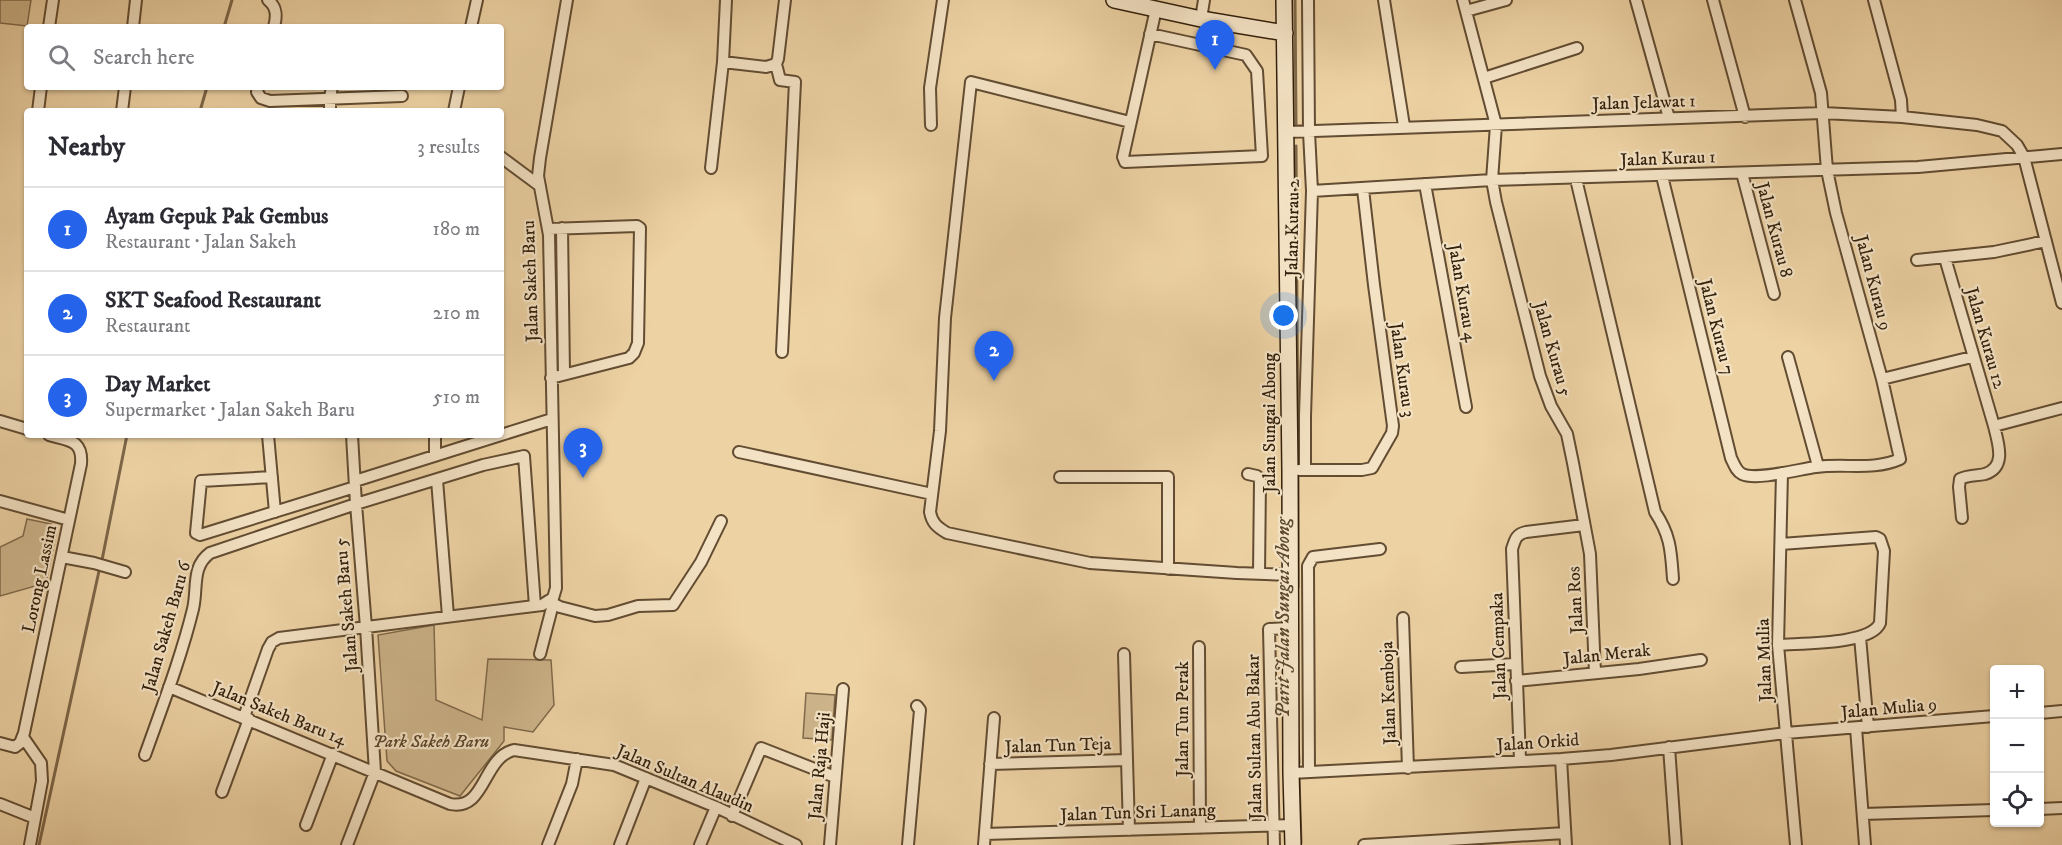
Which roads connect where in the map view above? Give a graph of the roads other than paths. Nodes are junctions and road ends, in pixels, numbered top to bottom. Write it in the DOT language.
graph roads {
  1 [pos="53,0"];
  2 [pos="136,0"];
  3 [pos="268,0"];
  4 [pos="477,0"];
  5 [pos="567,0"];
  6 [pos="726,0"];
  7 [pos="785,0"];
  8 [pos="943,0"];
  9 [pos="1114,0"];
  10 [pos="1204,0"];
  11 [pos="1284,0"];
  12 [pos="1308,0"];
  13 [pos="1384,0"];
  14 [pos="1506,0"];
  15 [pos="1636,0"];
  16 [pos="1713,0"];
  17 [pos="1795,0"];
  18 [pos="1874,0"];
  19 [pos="1464,6"];
  20 [pos="1156,9"];
  21 [pos="1201,19"];
  22 [pos="49,24"];
  23 [pos="133,24"];
  24 [pos="274,24"];
  25 [pos="472,24"];
  26 [pos="1285,33"];
  27 [pos="1150,34"];
  28 [pos="1577,48"];
  29 [pos="723,62"];
  30 [pos="776,64"];
  31 [pos="1484,78"];
  32 [pos="41,90"];
  33 [pos="125,90"];
  34 [pos="458,90"];
  35 [pos="331,92"];
  36 [pos="260,93"];
  37 [pos="402,96"];
  38 [pos="38,108"];
  39 [pos="122,108"];
  40 [pos="330,108"];
  41 [pos="455,108"];
  42 [pos="1823,113"];
  43 [pos="1745,117"];
  44 [pos="1902,117"];
  45 [pos="1669,118"];
  46 [pos="1131,122"];
  47 [pos="931,125"];
  48 [pos="1496,125"];
  49 [pos="1404,126"];
  50 [pos="1286,132"];
  51 [pos="1309,132"];
  52 [pos="2062,154"];
  53 [pos="2024,157"];
  54 [pos="504,159"];
  55 [pos="711,168"];
  56 [pos="1827,171"];
  57 [pos="1742,173"];
  58 [pos="1662,176"];
  59 [pos="1576,179"];
  60 [pos="1492,180"];
  61 [pos="1425,184"];
  62 [pos="540,186"];
  63 [pos="1364,189"];
  64 [pos="1312,191"];
  65 [pos="562,228"];
  66 [pos="548,229"];
  67 [pos="2046,241"];
  68 [pos="1299,253"];
  69 [pos="1945,258"];
  70 [pos="1917,260"];
  71 [pos="1774,294"];
  72 [pos="2062,303"];
  73 [pos="1299,304"];
  74 [pos="783,352"];
  75 [pos="1788,357"];
  76 [pos="1972,357"];
  77 [pos="564,375"];
  78 [pos="551,378"];
  79 [pos="1882,380"];
  80 [pos="1466,408"];
  81 [pos="2062,408"];
  82 [pos="552,419"];
  83 [pos="0,421"];
  84 [pos="1994,426"];
  85 [pos="24,428"];
  86 [pos="504,434"];
  87 [pos="59,438"];
  88 [pos="268,438"];
  89 [pos="352,438"];
  90 [pos="435,438"];
  91 [pos="492,438"];
  92 [pos="739,452"];
  93 [pos="435,456"];
  94 [pos="1818,466"];
  95 [pos="1298,470"];
  96 [pos="1782,473"];
  97 [pos="1248,474"];
  98 [pos="272,477"];
  99 [pos="1060,477"];
  100 [pos="437,480"];
  101 [pos="355,484"];
  102 [pos="932,494"];
  103 [pos="0,501"];
  104 [pos="356,504"];
  105 [pos="275,512"];
  106 [pos="1962,518"];
  107 [pos="69,520"];
  108 [pos="721,521"];
  109 [pos="1584,525"];
  110 [pos="1780,544"];
  111 [pos="1380,549"];
  112 [pos="62,557"];
  113 [pos="1168,569"];
  114 [pos="125,572"];
  115 [pos="1259,574"];
  116 [pos="1289,574"];
  117 [pos="1673,579"];
  118 [pos="545,604"];
  119 [pos="448,616"];
  120 [pos="1403,618"];
  121 [pos="366,627"];
  122 [pos="1289,628"];
  123 [pos="1860,638"];
  124 [pos="1778,645"];
  125 [pos="1199,647"];
  126 [pos="540,654"];
  127 [pos="1124,654"];
  128 [pos="1701,660"];
  129 [pos="1515,664"];
  130 [pos="1461,667"];
  131 [pos="1595,674"];
  132 [pos="1516,681"];
  133 [pos="169,687"];
  134 [pos="843,689"];
  135 [pos="917,706"];
  136 [pos="2062,711"];
  137 [pos="2044,713"];
  138 [pos="1990,716"];
  139 [pos="246,718"];
  140 [pos="994,718"];
  141 [pos="1868,726"];
  142 [pos="1856,728"];
  143 [pos="1786,733"];
  144 [pos="22,737"];
  145 [pos="0,743"];
  146 [pos="1669,747"];
  147 [pos="333,754"];
  148 [pos="145,755"];
  149 [pos="578,759"];
  150 [pos="1561,759"];
  151 [pos="1127,760"];
  152 [pos="1520,760"];
  153 [pos="990,764"];
  154 [pos="1408,768"];
  155 [pos="375,772"];
  156 [pos="1309,772"];
  157 [pos="1291,773"];
  158 [pos="835,777"];
  159 [pos="646,778"];
  160 [pos="222,792"];
  161 [pos="0,804"];
  162 [pos="716,807"];
  163 [pos="2062,808"];
  164 [pos="2044,809"];
  165 [pos="1990,810"];
  166 [pos="1863,814"];
  167 [pos="732,816"];
  168 [pos="35,818"];
  169 [pos="306,825"];
  170 [pos="1293,825"];
  171 [pos="1274,826"];
  172 [pos="1200,828"];
  173 [pos="1129,830"];
  174 [pos="1565,833"];
  175 [pos="984,839"];
  176 [pos="772,840"];
  177 [pos="30,845"];
  178 [pos="347,845"];
  179 [pos="548,845"];
  180 [pos="620,845"];
  181 [pos="700,845"];
  182 [pos="796,845"];
  183 [pos="830,845"];
  184 [pos="908,845"];
  185 [pos="1275,845"];
  186 [pos="1293,845"];
  187 [pos="1364,845"];
  188 [pos="1566,845"];
  189 [pos="1676,845"];
  190 [pos="1796,845"];
  191 [pos="1865,845"];
  1 -- 22 [label="street"];
  2 -- 23 [label="street"];
  3 -- 24 [label="street"];
  4 -- 25 [label="street"];
  5 -- 62 [label="street, Jalan Sakeh Baru"];
  6 -- 29 [label="street"];
  7 -- 30 [label="street"];
  8 -- 47 [label="street"];
  9 -- 20 [label="street"];
  10 -- 21 [label="street"];
  11 -- 26 [label="street, Jalan Sungai Abong"];
  12 -- 51 [label="street, Jalan Kurau 2"];
  13 -- 49 [label="street"];
  14 -- 19 [label="street"];
  15 -- 45 [label="street"];
  16 -- 43 [label="street"];
  17 -- 42 [label="street, Jalan Kurau 9"];
  18 -- 44 [label="street"];
  19 -- 31 [label="street, Jalan Kurau 5"];
  20 -- 21 [label="street"];
  20 -- 27 [label="street"];
  21 -- 26 [label="street"];
  26 -- 50 [label="street, Jalan Sungai Abong"];
  27 -- 46 [label="street"];
  27 -- 46 [label="street"];
  28 -- 31 [label="street"];
  29 -- 30 [label="street"];
  29 -- 55 [label="street"];
  30 -- 74 [label="street"];
  31 -- 48 [label="street, Jalan Kurau 5"];
  32 -- 38 [label="street"];
  33 -- 39 [label="street"];
  34 -- 41 [label="street"];
  35 -- 36 [label="street"];
  35 -- 37 [label="street"];
  35 -- 40 [label="street"];
  42 -- 43 [label="street, Jalan Jelawat 1"];
  42 -- 44 [label="street, Jalan Jelawat 1"];
  42 -- 56 [label="street, Jalan Kurau 9"];
  43 -- 45 [label="street, Jalan Jelawat 1"];
  44 -- 53 [label="street, Jalan Jelawat 1"];
  45 -- 48 [label="street, Jalan Jelawat 1"];
  46 -- 102 [label="street"];
  48 -- 49 [label="street, Jalan Jelawat 1"];
  48 -- 60 [label="street, Jalan Kurau 5"];
  49 -- 51 [label="street, Jalan Jelawat 1"];
  50 -- 51 [label="street, Jalan Jelawat 1"];
  50 -- 68 [label="street, Jalan Sungai Abong"];
  51 -- 64 [label="street, Jalan Kurau 2"];
  52 -- 53 [label="street, Jalan Kurau 1"];
  53 -- 56 [label="street, Jalan Kurau 1"];
  53 -- 67 [label="street"];
  54 -- 62 [label="street"];
  56 -- 57 [label="street, Jalan Kurau 1"];
  56 -- 79 [label="street, Jalan Kurau 9"];
  57 -- 58 [label="street, Jalan Kurau 1"];
  57 -- 71 [label="street, Jalan Kurau 8"];
  58 -- 59 [label="street, Jalan Kurau 1"];
  58 -- 96 [label="street, Jalan Kurau 7"];
  59 -- 60 [label="street, Jalan Kurau 1"];
  59 -- 117 [label="street"];
  60 -- 61 [label="street, Jalan Kurau 1"];
  60 -- 109 [label="street, Jalan Kurau 5"];
  61 -- 63 [label="street, Jalan Kurau 1"];
  61 -- 80 [label="street, Jalan Kurau 4"];
  62 -- 66 [label="street, Jalan Sakeh Baru"];
  63 -- 64 [label="street, Jalan Kurau 1"];
  63 -- 95 [label="street, Jalan Kurau 3"];
  64 -- 68 [label="street, Jalan Kurau 2"];
  65 -- 66 [label="street"];
  65 -- 77 [label="street"];
  65 -- 77 [label="street"];
  66 -- 78 [label="street, Jalan Sakeh Baru"];
  67 -- 69 [label="street"];
  67 -- 72 [label="street"];
  68 -- 73 [label="street, Jalan Sungai Abong"];
  68 -- 73 [label="street, Jalan Kurau 2"];
  69 -- 70 [label="street"];
  69 -- 76 [label="street, Jalan Kurau 12"];
  73 -- 95 [label="street, Jalan Sungai Abong"];
  75 -- 94 [label="street"];
  76 -- 79 [label="street"];
  76 -- 84 [label="street, Jalan Kurau 12"];
  77 -- 78 [label="street"];
  78 -- 82 [label="street, Jalan Sakeh Baru"];
  79 -- 94 [label="street, Jalan Kurau 9"];
  81 -- 84 [label="street"];
  82 -- 86 [label="street"];
  82 -- 118 [label="street, Jalan Sakeh Baru"];
  83 -- 85 [label="street"];
  84 -- 106 [label="street, Jalan Kurau 12"];
  87 -- 107 [label="street, Lorong Lassim"];
  88 -- 98 [label="street"];
  89 -- 101 [label="street, Jalan Sakeh Baru 5"];
  90 -- 93 [label="street"];
  91 -- 93 [label="street"];
  92 -- 102 [label="street"];
  93 -- 101 [label="street"];
  94 -- 96 [label="street"];
  95 -- 116 [label="street, Jalan Sungai Abong"];
  96 -- 110 [label="street, Jalan Mulia"];
  97 -- 115 [label="street"];
  98 -- 105 [label="street"];
  98 -- 105 [label="street"];
  99 -- 113 [label="street"];
  100 -- 104 [label="street"];
  100 -- 118 [label="street"];
  100 -- 119 [label="street"];
  101 -- 104 [label="street, Jalan Sakeh Baru 5"];
  101 -- 105 [label="street"];
  102 -- 113 [label="street"];
  103 -- 107 [label="street"];
  104 -- 121 [label="street, Jalan Sakeh Baru 5"];
  104 -- 133 [label="street, Jalan Sakeh Baru 6"];
  107 -- 112 [label="street, Lorong Lassim"];
  108 -- 118 [label="street"];
  109 -- 129 [label="street, Jalan Cempaka"];
  109 -- 131 [label="street, Jalan Ros"];
  110 -- 123 [label="street"];
  110 -- 124 [label="street, Jalan Mulia"];
  111 -- 156 [label="street"];
  112 -- 114 [label="street"];
  112 -- 144 [label="street, Lorong Lassim"];
  113 -- 115 [label="street"];
  115 -- 116 [label="street"];
  116 -- 122 [label="street, Jalan Sungai Abong"];
  118 -- 119 [label="street"];
  118 -- 126 [label="street, Jalan Sakeh Baru"];
  119 -- 121 [label="street"];
  120 -- 154 [label="street, Jalan Kemboja"];
  121 -- 139 [label="street"];
  121 -- 155 [label="street, Jalan Sakeh Baru 5"];
  122 -- 157 [label="street, Jalan Sungai Abong"];
  122 -- 171 [label="street, Jalan Sultan Abu Bakar"];
  123 -- 124 [label="street"];
  123 -- 141 [label="street"];
  124 -- 143 [label="street, Jalan Mulia"];
  125 -- 172 [label="street, Jalan Tun Perak"];
  127 -- 151 [label="street"];
  128 -- 131 [label="street, Jalan Merak"];
  129 -- 130 [label="street"];
  129 -- 132 [label="street, Jalan Cempaka"];
  131 -- 132 [label="street, Jalan Merak"];
  132 -- 152 [label="street, Jalan Cempaka"];
  133 -- 139 [label="street, Jalan Sakeh Baru 14"];
  133 -- 148 [label="street, Jalan Sakeh Baru 6"];
  134 -- 158 [label="street, Jalan Raja Haji"];
  135 -- 184 [label="street"];
  136 -- 137 [label="street"];
  138 -- 141 [label="street, Jalan Mulia 9"];
  139 -- 147 [label="street, Jalan Sakeh Baru 14"];
  139 -- 160 [label="street"];
  140 -- 153 [label="street"];
  141 -- 142 [label="street, Jalan Mulia 9"];
  142 -- 143 [label="street, Jalan Mulia 9"];
  142 -- 166 [label="street"];
  143 -- 146 [label="street, Jalan Orkid"];
  143 -- 190 [label="street, Jalan Mulia"];
  144 -- 145 [label="street"];
  144 -- 168 [label="street"];
  146 -- 150 [label="street, Jalan Orkid"];
  146 -- 189 [label="street"];
  147 -- 155 [label="street, Jalan Sakeh Baru 14"];
  147 -- 169 [label="street"];
  149 -- 155 [label="street, Jalan Sultan Alaudin"];
  149 -- 159 [label="street, Jalan Sultan Alaudin"];
  149 -- 179 [label="street"];
  150 -- 152 [label="street, Jalan Orkid"];
  150 -- 174 [label="street"];
  151 -- 153 [label="street, Jalan Tun Teja"];
  151 -- 173 [label="street"];
  152 -- 154 [label="street, Jalan Orkid"];
  153 -- 175 [label="street"];
  154 -- 156 [label="street, Jalan Orkid"];
  155 -- 178 [label="street"];
  156 -- 157 [label="street, Jalan Orkid"];
  157 -- 170 [label="street, Jalan Sungai Abong"];
  158 -- 167 [label="street"];
  158 -- 183 [label="street, Jalan Raja Haji"];
  159 -- 162 [label="street, Jalan Sultan Alaudin"];
  159 -- 180 [label="street"];
  161 -- 168 [label="street"];
  162 -- 167 [label="street, Jalan Sultan Alaudin"];
  162 -- 181 [label="street"];
  163 -- 164 [label="street"];
  165 -- 166 [label="street"];
  166 -- 191 [label="street"];
  167 -- 176 [label="street, Jalan Sultan Alaudin"];
  168 -- 177 [label="street"];
  170 -- 171 [label="street, Jalan Tun Sri Lanang"];
  170 -- 186 [label="street, Jalan Sungai Abong"];
  171 -- 172 [label="street, Jalan Tun Sri Lanang"];
  171 -- 185 [label="street, Jalan Sultan Abu Bakar"];
  172 -- 173 [label="street, Jalan Tun Sri Lanang"];
  173 -- 175 [label="street, Jalan Tun Sri Lanang"];
  174 -- 187 [label="street"];
  174 -- 188 [label="street"];
  176 -- 182 [label="street, Jalan Sultan Alaudin"];
}
